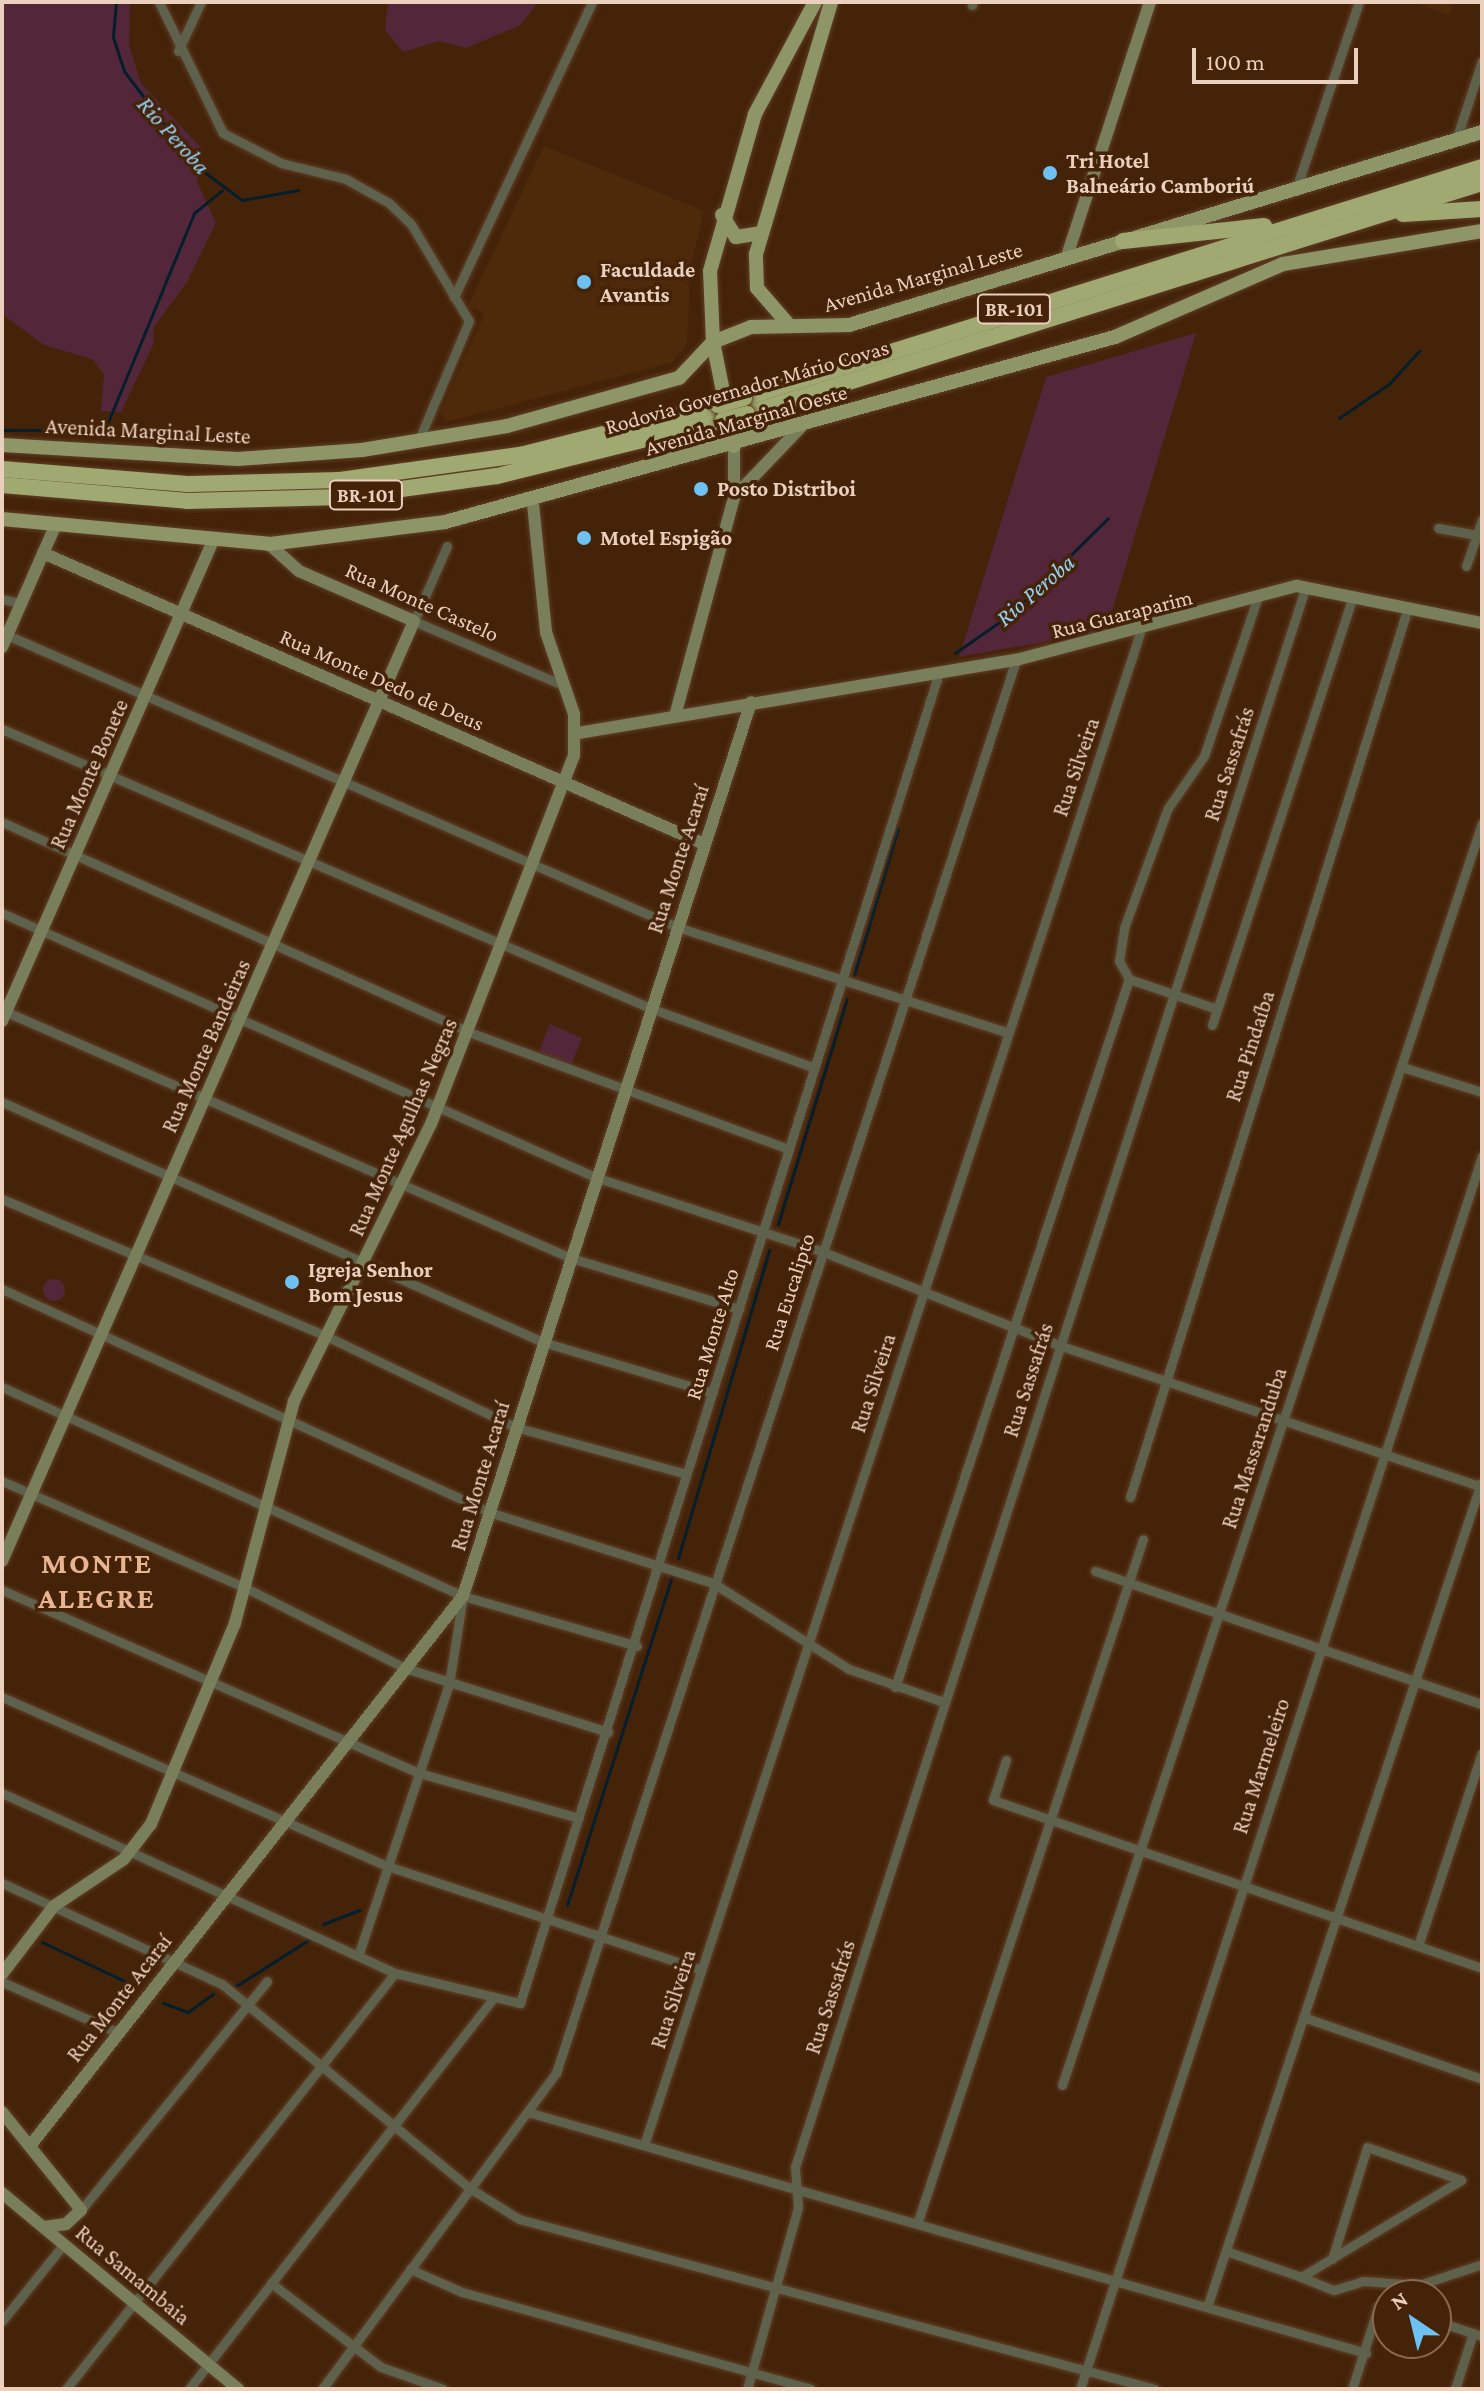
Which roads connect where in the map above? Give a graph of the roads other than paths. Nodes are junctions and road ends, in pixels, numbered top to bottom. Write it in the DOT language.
graph roads {
  1 [pos="159,2"];
  2 [pos="201,2"];
  3 [pos="592,2"];
  4 [pos="815,2"];
  5 [pos="831,2"];
  6 [pos="1150,2"];
  7 [pos="1359,2"];
  8 [pos="178,51"];
  9 [pos="1482,61"];
  10 [pos="1482,132"];
  11 [pos="1456,140"];
  12 [pos="1482,167"];
  13 [pos="1482,183"];
  14 [pos="1296,189"];
  15 [pos="1482,209"];
  16 [pos="722,215"];
  17 [pos="1374,216"];
  18 [pos="1286,226"];
  19 [pos="1482,231"];
  20 [pos="762,233"];
  21 [pos="1123,241"];
  22 [pos="1066,259"];
  23 [pos="454,297"];
  24 [pos="790,325"];
  25 [pos="713,342"];
  26 [pos="746,406"];
  27 [pos="720,413"];
  28 [pos="801,427"];
  29 [pos="418,442"];
  30 [pos="2,445"];
  31 [pos="734,446"];
  32 [pos="2,469"];
  33 [pos="2,485"];
  34 [pos="734,497"];
  35 [pos="533,503"];
  36 [pos="2,519"];
  37 [pos="1482,520"];
  38 [pos="55,526"];
  39 [pos="1438,528"];
  40 [pos="1480,536"];
  41 [pos="212,543"];
  42 [pos="269,544"];
  43 [pos="447,546"];
  44 [pos="43,553"];
  45 [pos="1466,566"];
  46 [pos="1306,586"];
  47 [pos="1353,595"];
  48 [pos="2,599"];
  49 [pos="1257,599"];
  50 [pos="21,603"];
  51 [pos="1408,607"];
  52 [pos="182,614"];
  53 [pos="414,621"];
  54 [pos="1482,623"];
  55 [pos="1140,633"];
  56 [pos="4,641"];
  57 [pos="1016,660"];
  58 [pos="938,676"];
  59 [pos="565,686"];
  60 [pos="146,695"];
  61 [pos="379,701"];
  62 [pos="751,702"];
  63 [pos="675,716"];
  64 [pos="2,729"];
  65 [pos="578,733"];
  66 [pos="111,777"];
  67 [pos="344,782"];
  68 [pos="564,782"];
  69 [pos="2,822"];
  70 [pos="1482,823"];
  71 [pos="704,844"];
  72 [pos="76,854"];
  73 [pos="309,860"];
  74 [pos="529,863"];
  75 [pos="2,913"];
  76 [pos="677,927"];
  77 [pos="42,931"];
  78 [pos="275,940"];
  79 [pos="498,942"];
  80 [pos="1129,979"];
  81 [pos="838,984"];
  82 [pos="1174,994"];
  83 [pos="904,1005"];
  84 [pos="650,1008"];
  85 [pos="1217,1009"];
  86 [pos="3,1014"];
  87 [pos="240,1018"];
  88 [pos="1212,1025"];
  89 [pos="469,1032"];
  90 [pos="1006,1032"];
  91 [pos="812,1067"];
  92 [pos="1402,1067"];
  93 [pos="623,1091"];
  94 [pos="1482,1092"];
  95 [pos="206,1097"];
  96 [pos="2,1102"];
  97 [pos="438,1104"];
  98 [pos="788,1149"];
  99 [pos="1482,1156"];
  100 [pos="171,1176"];
  101 [pos="595,1177"];
  102 [pos="403,1182"];
  103 [pos="2,1199"];
  104 [pos="763,1233"];
  105 [pos="821,1251"];
  106 [pos="135,1258"];
  107 [pos="571,1258"];
  108 [pos="365,1262"];
  109 [pos="2,1289"];
  110 [pos="921,1291"];
  111 [pos="739,1309"];
  112 [pos="1016,1330"];
  113 [pos="102,1333"];
  114 [pos="324,1335"];
  115 [pos="543,1342"];
  116 [pos="1058,1345"];
  117 [pos="1163,1380"];
  118 [pos="2,1387"];
  119 [pos="713,1393"];
  120 [pos="66,1416"];
  121 [pos="288,1420"];
  122 [pos="1282,1420"];
  123 [pos="515,1427"];
  124 [pos="1384,1453"];
  125 [pos="687,1474"];
  126 [pos="2,1481"];
  127 [pos="1481,1484"];
  128 [pos="32,1494"];
  129 [pos="1130,1497"];
  130 [pos="266,1502"];
  131 [pos="492,1513"];
  132 [pos="1143,1539"];
  133 [pos="2,1561"];
  134 [pos="662,1565"];
  135 [pos="1095,1571"];
  136 [pos="1129,1582"];
  137 [pos="713,1583"];
  138 [pos="246,1588"];
  139 [pos="2,1590"];
  140 [pos="463,1596"];
  141 [pos="1218,1613"];
  142 [pos="808,1643"];
  143 [pos="637,1646"];
  144 [pos="1320,1648"];
  145 [pos="405,1668"];
  146 [pos="1415,1681"];
  147 [pos="212,1682"];
  148 [pos="449,1684"];
  149 [pos="895,1687"];
  150 [pos="2,1697"];
  151 [pos="944,1702"];
  152 [pos="1482,1704"];
  153 [pos="608,1732"];
  154 [pos="346,1741"];
  155 [pos="1482,1753"];
  156 [pos="1006,1760"];
  157 [pos="174,1773"];
  158 [pos="419,1773"];
  159 [pos="2,1793"];
  160 [pos="579,1818"];
  161 [pos="1050,1820"];
  162 [pos="282,1823"];
  163 [pos="132,1851"];
  164 [pos="1140,1851"];
  165 [pos="387,1866"];
  166 [pos="2,1883"];
  167 [pos="1241,1886"];
  168 [pos="224,1895"];
  169 [pos="54,1906"];
  170 [pos="1336,1918"];
  171 [pos="547,1919"];
  172 [pos="598,1936"];
  173 [pos="1418,1946"];
  174 [pos="359,1953"];
  175 [pos="174,1958"];
  176 [pos="1482,1968"];
  177 [pos="701,1970"];
  178 [pos="395,1973"];
  179 [pos="2,1974"];
  180 [pos="267,1981"];
  181 [pos="2,1982"];
  182 [pos="492,2000"];
  183 [pos="249,2005"];
  184 [pos="1303,2017"];
  185 [pos="117,2032"];
  186 [pos="321,2066"];
  187 [pos="1482,2079"];
  188 [pos="1062,2085"];
  189 [pos="2,2112"];
  190 [pos="531,2113"];
  191 [pos="393,2125"];
  192 [pos="644,2145"];
  193 [pos="30,2146"];
  194 [pos="797,2188"];
  195 [pos="471,2189"];
  196 [pos="2,2193"];
  197 [pos="81,2210"];
  198 [pos="66,2224"];
  199 [pos="917,2224"];
  200 [pos="44,2227"];
  201 [pos="64,2244"];
  202 [pos="1226,2251"];
  203 [pos="1332,2259"];
  204 [pos="1482,2264"];
  205 [pos="410,2269"];
  206 [pos="1301,2277"];
  207 [pos="1110,2280"];
  208 [pos="271,2283"];
  209 [pos="776,2283"];
  210 [pos="134,2302"];
  211 [pos="1207,2307"];
  212 [pos="2,2321"];
  213 [pos="1452,2326"];
  214 [pos="1372,2330"];
  215 [pos="1477,2335"];
  216 [pos="353,2349"];
  217 [pos="1366,2353"];
  218 [pos="208,2364"];
  219 [pos="1086,2370"];
  220 [pos="752,2373"];
  221 [pos="66,2389"];
  222 [pos="189,2389"];
  223 [pos="238,2389"];
  224 [pos="322,2389"];
  225 [pos="443,2389"];
  226 [pos="747,2389"];
  227 [pos="811,2389"];
  228 [pos="1080,2389"];
  229 [pos="1155,2389"];
  230 [pos="1352,2389"];
  231 [pos="1455,2389"];
  1 -- 8 [label="street"];
  2 -- 8 [label="street"];
  3 -- 23 [label="street"];
  4 -- 16 [label="main road"];
  5 -- 20 [label="main road"];
  6 -- 22 [label="street"];
  7 -- 14 [label="street"];
  8 -- 23 [label="street"];
  9 -- 11 [label="street"];
  10 -- 11 [label="main road, Avenida Marginal Leste"];
  11 -- 14 [label="main road, Avenida Marginal Leste"];
  12 -- 18 [label="highway, Rodovia Governador Mário Covas / BR-101"];
  13 -- 17 [label="highway, Rodovia Governador Mário Covas / BR-101"];
  14 -- 21 [label="main road, Avenida Marginal Leste"];
  15 -- 17 [label="highway"];
  16 -- 20 [label="main road"];
  16 -- 25 [label="main road"];
  17 -- 26 [label="highway, Rodovia Governador Mário Covas / BR-101"];
  18 -- 21 [label="highway"];
  18 -- 26 [label="highway, Rodovia Governador Mário Covas / BR-101"];
  19 -- 28 [label="main road, Avenida Marginal Oeste"];
  20 -- 24 [label="main road"];
  21 -- 22 [label="main road, Avenida Marginal Leste"];
  22 -- 24 [label="main road, Avenida Marginal Leste"];
  23 -- 29 [label="street"];
  24 -- 25 [label="main road, Avenida Marginal Leste"];
  25 -- 29 [label="main road, Avenida Marginal Leste"];
  25 -- 31 [label="main road"];
  26 -- 27 [label="highway, Rodovia Governador Mário Covas / BR-101, bridge"];
  27 -- 32 [label="highway, Rodovia Governador Mário Covas / BR-101"];
  27 -- 33 [label="highway, Rodovia Governador Mário Covas / BR-101"];
  28 -- 31 [label="main road, Avenida Marginal Oeste"];
  28 -- 34 [label="street"];
  29 -- 30 [label="main road, Avenida Marginal Leste"];
  31 -- 34 [label="street"];
  31 -- 35 [label="main road, Avenida Marginal Oeste"];
  34 -- 63 [label="street"];
  35 -- 42 [label="main road, Avenida Marginal Oeste"];
  35 -- 59 [label="street"];
  36 -- 38 [label="main road, Avenida Marginal Oeste"];
  37 -- 40 [label="street"];
  38 -- 41 [label="main road, Avenida Marginal Oeste"];
  38 -- 44 [label="street"];
  39 -- 40 [label="street"];
  40 -- 45 [label="street"];
  41 -- 42 [label="main road, Avenida Marginal Oeste"];
  41 -- 52 [label="street, Rua Monte Bonete"];
  42 -- 53 [label="street, Rua Monte Castelo"];
  43 -- 53 [label="street, Rua Monte Bandeiras"];
  44 -- 50 [label="street"];
  44 -- 52 [label="street, Rua Monte Dedo de Deus"];
  46 -- 47 [label="street, Rua Guaraparim"];
  46 -- 49 [label="street, Rua Guaraparim"];
  46 -- 82 [label="street, Rua Sassafrás"];
  47 -- 51 [label="street, Rua Guaraparim"];
  47 -- 85 [label="street"];
  48 -- 50 [label="street"];
  49 -- 55 [label="street, Rua Guaraparim"];
  49 -- 80 [label="street"];
  50 -- 56 [label="street"];
  51 -- 54 [label="street, Rua Guaraparim"];
  51 -- 117 [label="street, Rua Pindaíba"];
  52 -- 60 [label="street, Rua Monte Bonete"];
  52 -- 61 [label="street, Rua Monte Dedo de Deus"];
  53 -- 59 [label="street, Rua Monte Castelo"];
  53 -- 61 [label="street, Rua Monte Bandeiras"];
  55 -- 57 [label="street, Rua Guaraparim"];
  55 -- 90 [label="street, Rua Silveira"];
  56 -- 60 [label="street"];
  57 -- 58 [label="street, Rua Guaraparim"];
  57 -- 83 [label="street, Rua Eucalipto"];
  58 -- 62 [label="street, Rua Guaraparim"];
  58 -- 81 [label="street, Rua Monte Alto"];
  59 -- 65 [label="street"];
  60 -- 66 [label="street, Rua Monte Bonete"];
  60 -- 67 [label="street"];
  61 -- 67 [label="street, Rua Monte Bandeiras"];
  61 -- 68 [label="street, Rua Monte Dedo de Deus"];
  62 -- 63 [label="street, Rua Guaraparim"];
  62 -- 71 [label="street, Rua Monte Acaraí"];
  63 -- 65 [label="street, Rua Guaraparim"];
  64 -- 66 [label="street"];
  65 -- 68 [label="street, Rua Monte Agulhas Negras"];
  66 -- 72 [label="street, Rua Monte Bonete"];
  66 -- 73 [label="street"];
  67 -- 73 [label="street, Rua Monte Bandeiras"];
  67 -- 74 [label="street"];
  68 -- 71 [label="street, Rua Monte Dedo de Deus"];
  68 -- 74 [label="street, Rua Monte Agulhas Negras"];
  69 -- 72 [label="street"];
  70 -- 92 [label="street, Rua Massaranduba"];
  71 -- 76 [label="street, Rua Monte Acaraí"];
  72 -- 77 [label="street, Rua Monte Bonete"];
  72 -- 78 [label="street"];
  73 -- 78 [label="street, Rua Monte Bandeiras"];
  73 -- 79 [label="street"];
  74 -- 76 [label="street"];
  74 -- 79 [label="street, Rua Monte Agulhas Negras"];
  75 -- 77 [label="street"];
  76 -- 81 [label="street"];
  76 -- 84 [label="street, Rua Monte Acaraí"];
  77 -- 86 [label="street, Rua Monte Bonete"];
  77 -- 87 [label="street"];
  78 -- 87 [label="street, Rua Monte Bandeiras"];
  78 -- 89 [label="street"];
  79 -- 84 [label="street"];
  79 -- 89 [label="street, Rua Monte Agulhas Negras"];
  80 -- 82 [label="street"];
  80 -- 112 [label="street"];
  81 -- 83 [label="street"];
  81 -- 91 [label="street, Rua Monte Alto"];
  82 -- 85 [label="street"];
  82 -- 116 [label="street, Rua Sassafrás"];
  83 -- 90 [label="street"];
  83 -- 105 [label="street, Rua Eucalipto"];
  84 -- 91 [label="street"];
  84 -- 93 [label="street, Rua Monte Acaraí"];
  85 -- 88 [label="street"];
  86 -- 95 [label="street"];
  87 -- 95 [label="street, Rua Monte Bandeiras"];
  87 -- 97 [label="street"];
  89 -- 93 [label="street"];
  89 -- 97 [label="street, Rua Monte Agulhas Negras"];
  90 -- 110 [label="street, Rua Silveira"];
  91 -- 98 [label="street, Rua Monte Alto"];
  92 -- 94 [label="street"];
  92 -- 122 [label="street, Rua Massaranduba"];
  93 -- 98 [label="street"];
  93 -- 101 [label="street, Rua Monte Acaraí"];
  95 -- 100 [label="street, Rua Monte Bandeiras"];
  95 -- 102 [label="street"];
  96 -- 100 [label="street"];
  97 -- 101 [label="street"];
  97 -- 102 [label="street, Rua Monte Agulhas Negras"];
  98 -- 104 [label="street, Rua Monte Alto"];
  99 -- 124 [label="street, Rua Marmeleiro"];
  100 -- 106 [label="street, Rua Monte Bandeiras"];
  100 -- 108 [label="street"];
  101 -- 104 [label="street"];
  101 -- 107 [label="street, Rua Monte Acaraí"];
  102 -- 107 [label="street"];
  102 -- 108 [label="street, Rua Monte Agulhas Negras"];
  103 -- 106 [label="street"];
  104 -- 105 [label="street"];
  104 -- 111 [label="street, Rua Monte Alto"];
  105 -- 110 [label="street"];
  105 -- 137 [label="street, Rua Eucalipto"];
  106 -- 113 [label="street, Rua Monte Bandeiras"];
  106 -- 114 [label="street"];
  107 -- 111 [label="street"];
  107 -- 115 [label="street, Rua Monte Acaraí"];
  108 -- 114 [label="street, Rua Monte Agulhas Negras"];
  108 -- 115 [label="street"];
  109 -- 113 [label="street"];
  110 -- 112 [label="street"];
  110 -- 142 [label="street, Rua Silveira"];
  111 -- 119 [label="street, Rua Monte Alto"];
  112 -- 116 [label="street"];
  112 -- 149 [label="street"];
  113 -- 120 [label="street, Rua Monte Bandeiras"];
  113 -- 121 [label="street"];
  114 -- 121 [label="street, Rua Monte Agulhas Negras"];
  114 -- 123 [label="street"];
  115 -- 119 [label="street"];
  115 -- 123 [label="street, Rua Monte Acaraí"];
  116 -- 117 [label="street"];
  116 -- 151 [label="street, Rua Sassafrás"];
  117 -- 122 [label="street"];
  117 -- 129 [label="street, Rua Pindaíba"];
  118 -- 120 [label="street"];
  119 -- 125 [label="street, Rua Monte Alto"];
  120 -- 128 [label="street, Rua Monte Bandeiras"];
  120 -- 130 [label="street"];
  121 -- 130 [label="street, Rua Monte Agulhas Negras"];
  121 -- 131 [label="street"];
  122 -- 124 [label="street"];
  122 -- 141 [label="street, Rua Massaranduba"];
  123 -- 125 [label="street"];
  123 -- 131 [label="street, Rua Monte Acaraí"];
  124 -- 127 [label="street"];
  124 -- 144 [label="street, Rua Marmeleiro"];
  125 -- 134 [label="street, Rua Monte Alto"];
  126 -- 128 [label="street"];
  127 -- 146 [label="street"];
  128 -- 133 [label="street, Rua Monte Bandeiras"];
  128 -- 138 [label="street"];
  130 -- 138 [label="street, Rua Monte Agulhas Negras"];
  130 -- 140 [label="street"];
  131 -- 134 [label="street"];
  131 -- 140 [label="street, Rua Monte Acaraí"];
  132 -- 136 [label="street"];
  134 -- 137 [label="street"];
  134 -- 143 [label="street, Rua Monte Alto"];
  135 -- 136 [label="street"];
  136 -- 141 [label="street"];
  136 -- 161 [label="street"];
  137 -- 142 [label="street"];
  137 -- 172 [label="street, Rua Eucalipto"];
  138 -- 145 [label="street"];
  138 -- 147 [label="street, Rua Monte Agulhas Negras"];
  139 -- 147 [label="street"];
  140 -- 143 [label="street"];
  140 -- 145 [label="street, Rua Monte Acaraí"];
  140 -- 148 [label="street"];
  141 -- 144 [label="street"];
  141 -- 164 [label="street, Rua Massaranduba"];
  142 -- 149 [label="street"];
  142 -- 177 [label="street, Rua Silveira"];
  143 -- 153 [label="street, Rua Monte Alto"];
  144 -- 146 [label="street"];
  144 -- 167 [label="street, Rua Marmeleiro"];
  145 -- 148 [label="street"];
  145 -- 154 [label="street, Rua Monte Acaraí"];
  146 -- 152 [label="street"];
  146 -- 170 [label="street"];
  147 -- 154 [label="street"];
  147 -- 157 [label="street, Rua Monte Agulhas Negras"];
  148 -- 153 [label="street"];
  148 -- 158 [label="street"];
  149 -- 151 [label="street"];
  150 -- 157 [label="street"];
  151 -- 194 [label="street, Rua Sassafrás"];
  153 -- 160 [label="street, Rua Monte Alto"];
  154 -- 158 [label="street"];
  154 -- 162 [label="street, Rua Monte Acaraí"];
  155 -- 173 [label="street"];
  156 -- 161 [label="street"];
  157 -- 162 [label="street"];
  157 -- 163 [label="street, Rua Monte Agulhas Negras"];
  158 -- 160 [label="street"];
  158 -- 165 [label="street"];
  159 -- 163 [label="street"];
  160 -- 171 [label="street, Rua Monte Alto"];
  161 -- 164 [label="street"];
  161 -- 199 [label="street"];
  162 -- 165 [label="street"];
  162 -- 168 [label="street, Rua Monte Acaraí"];
  163 -- 168 [label="street"];
  163 -- 169 [label="street, Rua Monte Agulhas Negras"];
  164 -- 167 [label="street"];
  164 -- 188 [label="street, Rua Massaranduba"];
  165 -- 171 [label="street"];
  165 -- 174 [label="street"];
  166 -- 169 [label="street"];
  167 -- 170 [label="street"];
  167 -- 207 [label="street, Rua Marmeleiro"];
  168 -- 174 [label="street"];
  168 -- 175 [label="street, Rua Monte Acaraí"];
  169 -- 175 [label="street"];
  169 -- 179 [label="street, Rua Monte Agulhas Negras"];
  170 -- 173 [label="street"];
  170 -- 184 [label="street"];
  171 -- 172 [label="street"];
  171 -- 182 [label="street, Rua Monte Alto"];
  172 -- 177 [label="street"];
  172 -- 190 [label="street, Rua Eucalipto"];
  173 -- 176 [label="street"];
  174 -- 178 [label="street"];
  175 -- 183 [label="street"];
  175 -- 185 [label="street, Rua Monte Acaraí"];
  177 -- 192 [label="street, Rua Silveira"];
  178 -- 182 [label="street"];
  178 -- 186 [label="street"];
  180 -- 183 [label="street"];
  181 -- 185 [label="street"];
  182 -- 191 [label="street"];
  183 -- 186 [label="street"];
  183 -- 197 [label="street"];
  184 -- 187 [label="street"];
  184 -- 202 [label="street"];
  185 -- 193 [label="street, Rua Monte Acaraí"];
  186 -- 191 [label="street"];
  186 -- 210 [label="street"];
  189 -- 193 [label="street"];
  190 -- 192 [label="street"];
  190 -- 195 [label="street, Rua Eucalipto"];
  191 -- 195 [label="street"];
  191 -- 208 [label="street"];
  192 -- 194 [label="street"];
  193 -- 197 [label="street"];
  194 -- 199 [label="street"];
  194 -- 209 [label="street, Rua Sassafrás"];
  195 -- 205 [label="street, Rua Eucalipto"];
  195 -- 209 [label="street"];
  196 -- 200 [label="street, Rua Samambaia"];
  197 -- 198 [label="street"];
  198 -- 200 [label="street"];
  198 -- 201 [label="street"];
  199 -- 207 [label="street"];
  200 -- 201 [label="street, Rua Samambaia"];
  201 -- 210 [label="street, Rua Samambaia"];
  201 -- 212 [label="street"];
  202 -- 206 [label="street"];
  202 -- 211 [label="street"];
  203 -- 203 [label="street"];
  203 -- 206 [label="street"];
  204 -- 206 [label="street"];
  205 -- 216 [label="street, Rua Eucalipto"];
  205 -- 220 [label="street"];
  207 -- 211 [label="street"];
  207 -- 219 [label="street, Rua Marmeleiro"];
  208 -- 216 [label="street"];
  208 -- 218 [label="street"];
  209 -- 219 [label="street"];
  209 -- 220 [label="street, Rua Sassafrás"];
  210 -- 218 [label="street, Rua Samambaia"];
  210 -- 221 [label="street"];
  211 -- 217 [label="street"];
  213 -- 215 [label="street"];
  214 -- 217 [label="street"];
  215 -- 231 [label="street"];
  216 -- 224 [label="street, Rua Eucalipto"];
  216 -- 225 [label="street"];
  217 -- 230 [label="street"];
  218 -- 222 [label="street"];
  218 -- 223 [label="street, Rua Samambaia"];
  219 -- 228 [label="street, Rua Marmeleiro"];
  219 -- 229 [label="street"];
  220 -- 226 [label="street, Rua Sassafrás"];
  220 -- 227 [label="street"];
}
